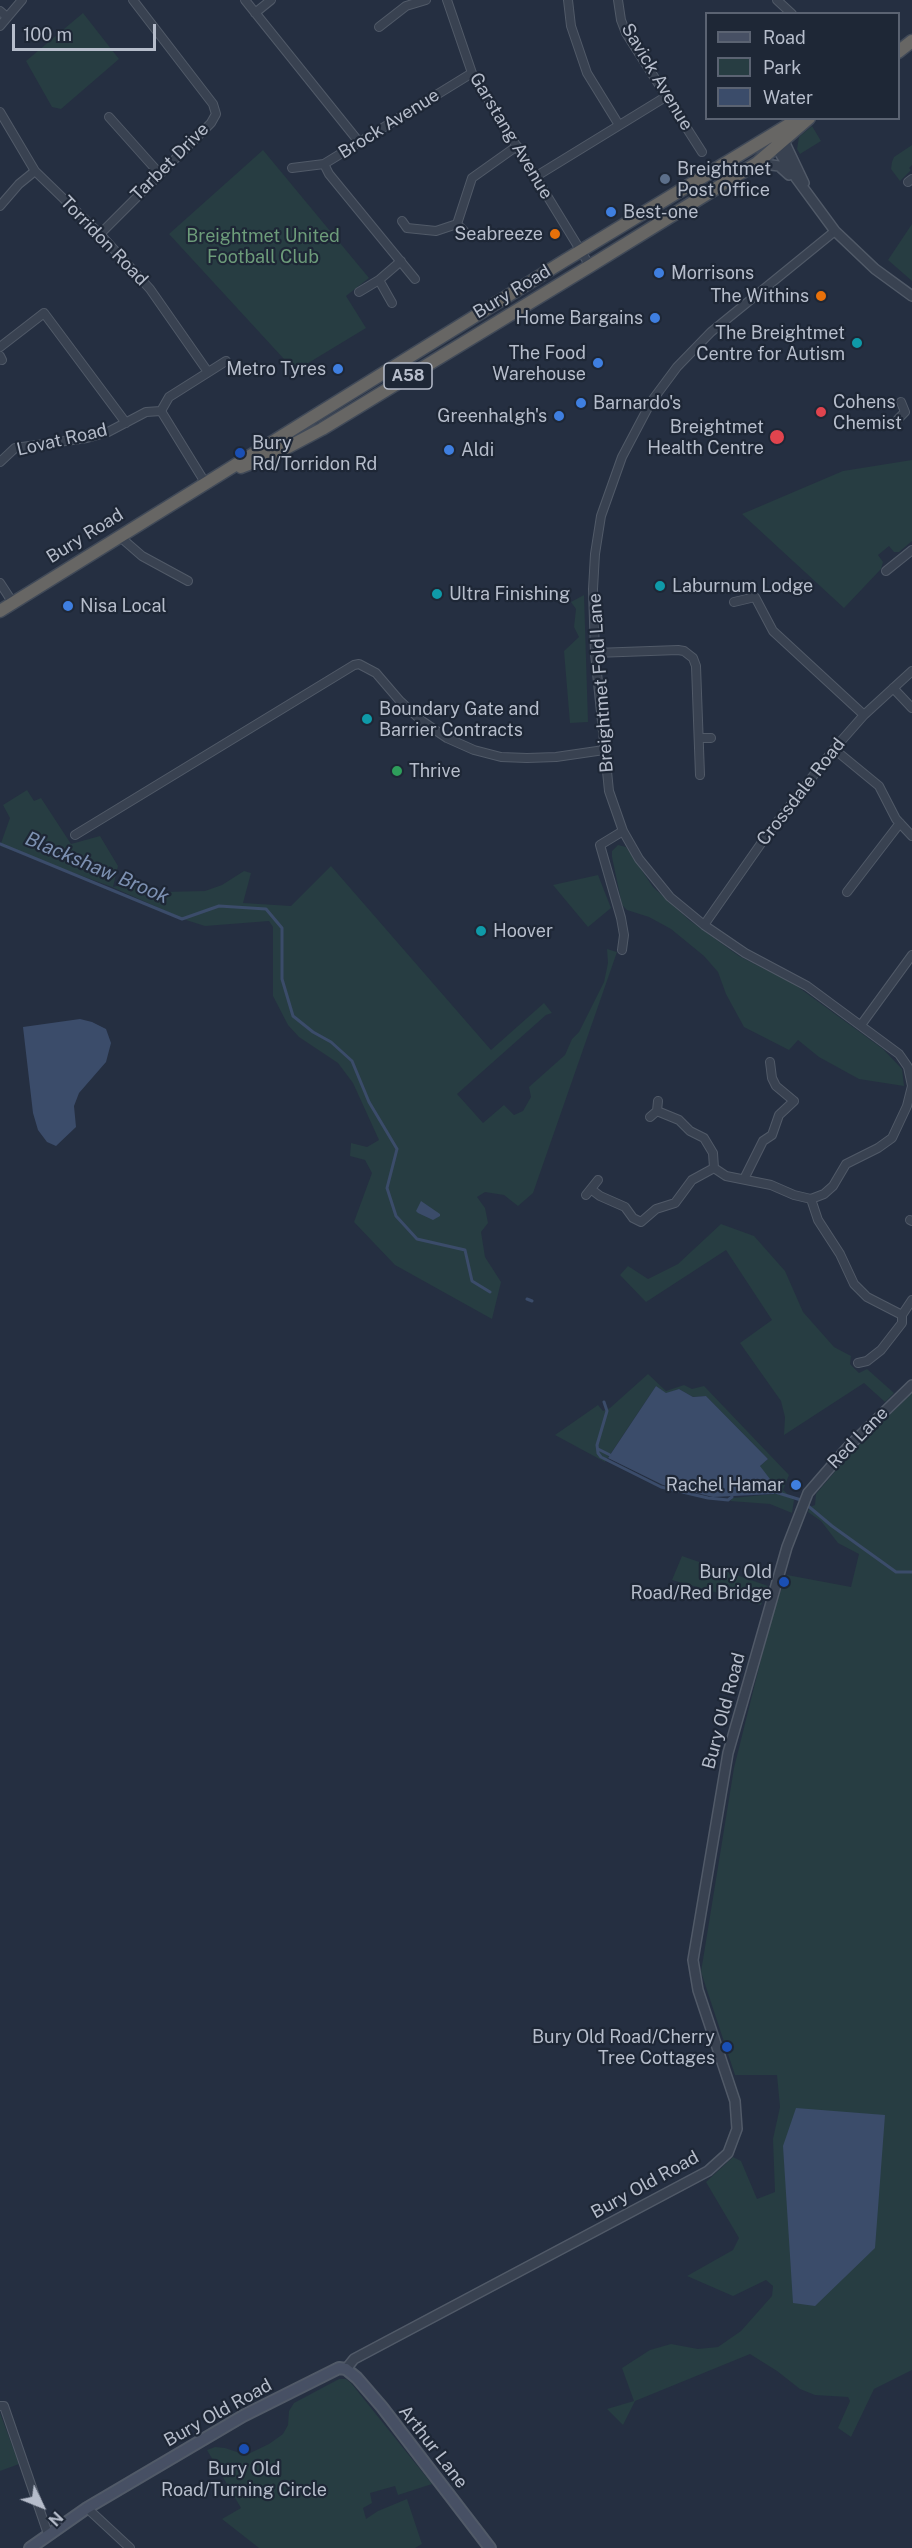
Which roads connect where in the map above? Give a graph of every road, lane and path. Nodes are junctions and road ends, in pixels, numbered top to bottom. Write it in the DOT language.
graph roads {
  1 [pos="22,0"];
  2 [pos="133,0"];
  3 [pos="245,0"];
  4 [pos="271,0"];
  5 [pos="426,0"];
  6 [pos="447,0"];
  7 [pos="568,0"];
  8 [pos="618,0"];
  9 [pos="777,0"];
  10 [pos="0,11"];
  11 [pos="790,12"];
  12 [pos="255,13"];
  13 [pos="7,17"];
  14 [pos="0,26"];
  15 [pos="379,27"];
  16 [pos="912,41"];
  17 [pos="900,50"];
  18 [pos="472,73"];
  19 [pos="667,96"];
  20 [pos="0,112"];
  21 [pos="109,117"];
  22 [pos="797,120"];
  23 [pos="807,120"];
  24 [pos="619,125"];
  25 [pos="770,136"];
  26 [pos="359,142"];
  27 [pos="780,144"];
  28 [pos="517,146"];
  29 [pos="702,152"];
  30 [pos="757,163"];
  31 [pos="324,164"];
  32 [pos="292,168"];
  33 [pos="35,171"];
  34 [pos="159,173"];
  35 [pos="535,177"];
  36 [pos="807,194"];
  37 [pos="0,207"];
  38 [pos="457,224"];
  39 [pos="403,227"];
  40 [pos="836,231"];
  41 [pos="465,233"];
  42 [pos="100,234"];
  43 [pos="581,251"];
  44 [pos="401,261"];
  45 [pos="590,266"];
  46 [pos="415,279"];
  47 [pos="379,280"];
  48 [pos="359,292"];
  49 [pos="912,296"];
  50 [pos="392,303"];
  51 [pos="0,346"];
  52 [pos="226,361"];
  53 [pos="208,372"];
  54 [pos="902,402"];
  55 [pos="161,411"];
  56 [pos="908,412"];
  57 [pos="898,419"];
  58 [pos="126,423"];
  59 [pos="0,462"];
  60 [pos="221,475"];
  61 [pos="206,484"];
  62 [pos="119,536"];
  63 [pos="912,550"];
  64 [pos="888,557"];
  65 [pos="894,564"];
  66 [pos="886,571"];
  67 [pos="188,580"];
  68 [pos="0,583"];
  69 [pos="734,602"];
  70 [pos="13,603"];
  71 [pos="0,610"];
  72 [pos="596,653"];
  73 [pos="912,671"];
  74 [pos="893,688"];
  75 [pos="912,708"];
  76 [pos="864,715"];
  77 [pos="699,738"];
  78 [pos="711,738"];
  79 [pos="834,749"];
  80 [pos="603,750"];
  81 [pos="700,776"];
  82 [pos="900,824"];
  83 [pos="623,831"];
  84 [pos="75,835"];
  85 [pos="912,836"];
  86 [pos="847,892"];
  87 [pos="704,925"];
  88 [pos="622,951"];
  89 [pos="912,955"];
  90 [pos="861,1025"];
  91 [pos="761,1060"];
  92 [pos="912,1086"];
  93 [pos="658,1101"];
  94 [pos="714,1167"];
  95 [pos="744,1179"];
  96 [pos="597,1180"];
  97 [pos="811,1199"];
  98 [pos="912,1300"];
  99 [pos="902,1315"];
  100 [pos="858,1363"];
  101 [pos="912,1385"];
  102 [pos="800,1512"];
  103 [pos="346,2369"];
  104 [pos="1,2405"];
  105 [pos="87,2508"];
  106 [pos="48,2534"];
  107 [pos="30,2548"];
  108 [pos="130,2548"];
  109 [pos="490,2548"];
  1 -- 13 [label="street"];
  2 -- 34 [label="street, Tarbet Drive"];
  3 -- 12 [label="street"];
  4 -- 12 [label="street"];
  5 -- 15 [label="street"];
  6 -- 18 [label="street, Garstang Avenue"];
  7 -- 24 [label="street"];
  8 -- 19 [label="street, Savick Avenue"];
  9 -- 11 [label="street"];
  10 -- 13 [label="street"];
  12 -- 26 [label="street"];
  13 -- 14 [label="street"];
  16 -- 17 [label="highway"];
  18 -- 26 [label="street, Brock Avenue"];
  18 -- 28 [label="street, Garstang Avenue"];
  19 -- 24 [label="street"];
  19 -- 29 [label="street, Savick Avenue"];
  20 -- 33 [label="street, Torridon Road"];
  21 -- 34 [label="street"];
  22 -- 25 [label="highway, Bury Road / A58"];
  23 -- 27 [label="highway, Bury Road / A58"];
  24 -- 35 [label="street"];
  25 -- 27 [label="street"];
  25 -- 43 [label="highway, Bury Road / A58"];
  26 -- 31 [label="street, Brock Avenue"];
  27 -- 30 [label="highway, Bury Road / A58"];
  27 -- 36 [label="street"];
  28 -- 35 [label="street, Garstang Avenue"];
  28 -- 38 [label="street"];
  30 -- 36 [label="street"];
  30 -- 45 [label="highway, Bury Road / A58"];
  31 -- 32 [label="street, Brock Avenue"];
  31 -- 44 [label="street"];
  33 -- 37 [label="street"];
  33 -- 42 [label="street, Torridon Road"];
  34 -- 42 [label="street, Tarbet Drive"];
  35 -- 43 [label="street, Garstang Avenue"];
  36 -- 40 [label="street"];
  38 -- 39 [label="street"];
  38 -- 41 [label="street"];
  40 -- 49 [label="street"];
  40 -- 72 [label="street, Breightmet Fold Lane"];
  42 -- 53 [label="street, Torridon Road"];
  43 -- 45 [label="street, Garstang Avenue"];
  43 -- 60 [label="highway, Bury Road / A58"];
  44 -- 46 [label="street"];
  44 -- 47 [label="street"];
  45 -- 60 [label="highway, Bury Road / A58"];
  47 -- 48 [label="street"];
  47 -- 50 [label="street"];
  51 -- 58 [label="street"];
  52 -- 53 [label="street"];
  53 -- 55 [label="street"];
  54 -- 56 [label="street"];
  55 -- 58 [label="street, Lovat Road"];
  55 -- 61 [label="street"];
  56 -- 57 [label="street"];
  58 -- 59 [label="street, Lovat Road"];
  60 -- 61 [label="highway, Bury Road / A58"];
  61 -- 62 [label="highway, Bury Road / A58"];
  62 -- 67 [label="street"];
  62 -- 70 [label="highway, Bury Road / A58"];
  63 -- 65 [label="street"];
  64 -- 65 [label="street"];
  65 -- 66 [label="street"];
  68 -- 70 [label="street"];
  69 -- 76 [label="street"];
  70 -- 71 [label="highway, Bury Road / A58"];
  72 -- 77 [label="street"];
  72 -- 80 [label="street, Breightmet Fold Lane"];
  73 -- 74 [label="street, Crossdale Road"];
  74 -- 75 [label="street"];
  74 -- 76 [label="street, Crossdale Road"];
  76 -- 79 [label="street, Crossdale Road"];
  77 -- 78 [label="street"];
  77 -- 81 [label="street"];
  79 -- 82 [label="street"];
  79 -- 87 [label="street, Crossdale Road"];
  80 -- 83 [label="street, Breightmet Fold Lane"];
  80 -- 84 [label="street"];
  82 -- 85 [label="street"];
  82 -- 86 [label="street"];
  83 -- 87 [label="street, Breightmet Fold Lane"];
  83 -- 88 [label="street"];
  87 -- 90 [label="street, Breightmet Fold Lane"];
  89 -- 90 [label="street"];
  90 -- 92 [label="street, Breightmet Fold Lane"];
  91 -- 95 [label="street"];
  92 -- 97 [label="street"];
  93 -- 94 [label="street"];
  94 -- 95 [label="street"];
  94 -- 96 [label="street"];
  95 -- 97 [label="street"];
  97 -- 99 [label="street"];
  98 -- 99 [label="street"];
  99 -- 100 [label="street"];
  101 -- 102 [label="street, Red Lane"];
  102 -- 103 [label="street, Bury Old Road"];
  103 -- 105 [label="main road, Bury Old Road"];
  103 -- 109 [label="main road, Arthur Lane"];
  104 -- 106 [label="street"];
  105 -- 106 [label="main road, Bury Old Road"];
  105 -- 108 [label="street"];
  106 -- 107 [label="main road, Bury Old Road"];
}
